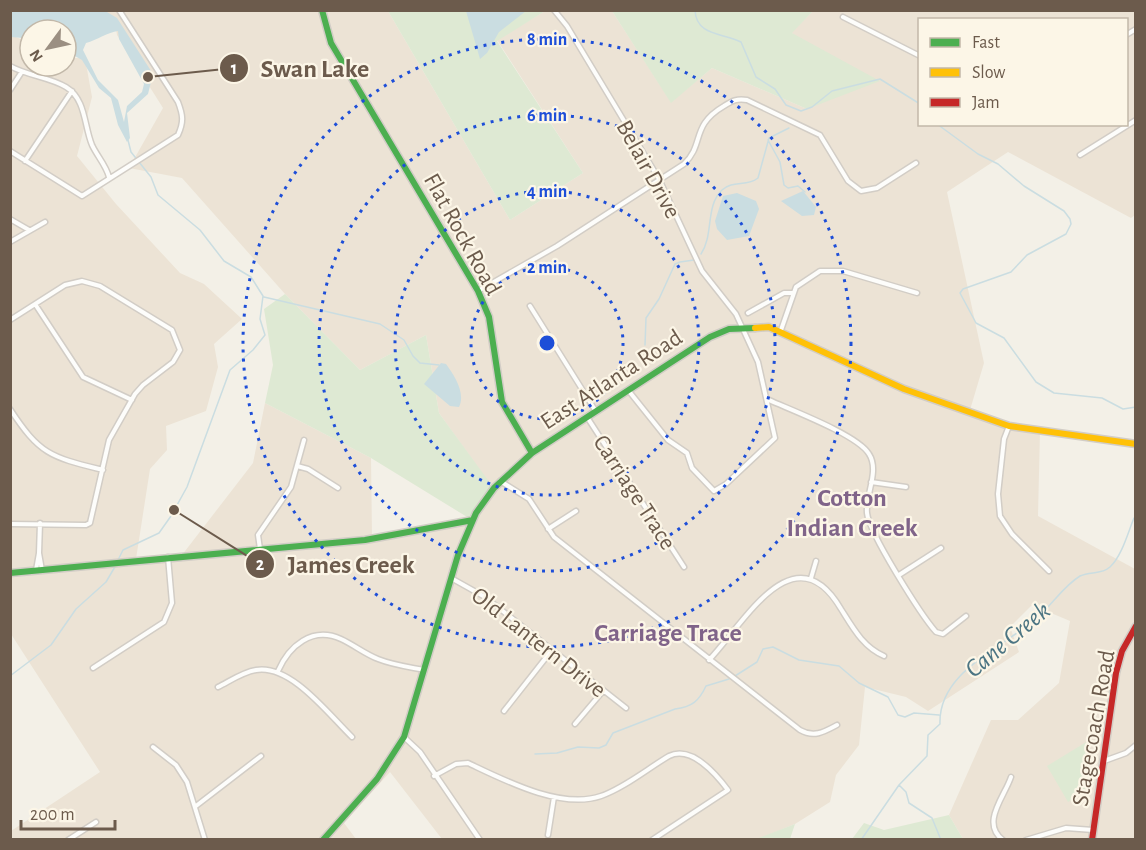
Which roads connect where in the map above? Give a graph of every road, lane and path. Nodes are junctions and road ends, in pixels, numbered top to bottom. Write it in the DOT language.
graph roads {
  1 [pos="119,10"];
  2 [pos="322,10"];
  3 [pos="554,10"];
  4 [pos="843,17"];
  5 [pos="918,56"];
  6 [pos="18,77"];
  7 [pos="41,78"];
  8 [pos="10,90"];
  9 [pos="72,91"];
  10 [pos="1126,126"];
  11 [pos="10,151"];
  12 [pos="1080,155"];
  13 [pos="25,161"];
  14 [pos="916,162"];
  15 [pos="109,177"];
  16 [pos="659,179"];
  17 [pos="10,219"];
  18 [pos="45,222"];
  19 [pos="29,230"];
  20 [pos="10,242"];
  21 [pos="478,291"];
  22 [pos="794,293"];
  23 [pos="917,293"];
  24 [pos="35,304"];
  25 [pos="530,306"];
  26 [pos="748,313"];
  27 [pos="10,320"];
  28 [pos="743,327"];
  29 [pos="781,330"];
  30 [pos="628,389"];
  31 [pos="768,399"];
  32 [pos="132,400"];
  33 [pos="10,409"];
  34 [pos="595,410"];
  35 [pos="587,416"];
  36 [pos="1009,425"];
  37 [pos="304,440"];
  38 [pos="1136,444"];
  39 [pos="532,453"];
  40 [pos="297,466"];
  41 [pos="103,470"];
  42 [pos="500,481"];
  43 [pos="871,482"];
  44 [pos="906,487"];
  45 [pos="338,488"];
  46 [pos="576,512"];
  47 [pos="473,520"];
  48 [pos="40,523"];
  49 [pos="10,524"];
  50 [pos="548,529"];
  51 [pos="941,548"];
  52 [pos="260,549"];
  53 [pos="168,557"];
  54 [pos="816,561"];
  55 [pos="684,567"];
  56 [pos="39,570"];
  57 [pos="1050,571"];
  58 [pos="10,573"];
  59 [pos="899,575"];
  60 [pos="451,578"];
  61 [pos="811,578"];
  62 [pos="966,616"];
  63 [pos="1136,626"];
  64 [pos="552,651"];
  65 [pos="884,656"];
  66 [pos="709,660"];
  67 [pos="93,668"];
  68 [pos="425,670"];
  69 [pos="278,671"];
  70 [pos="218,687"];
  71 [pos="603,691"];
  72 [pos="626,708"];
  73 [pos="504,711"];
  74 [pos="575,724"];
  75 [pos="837,725"];
  76 [pos="352,737"];
  77 [pos="404,737"];
  78 [pos="1136,745"];
  79 [pos="153,747"];
  80 [pos="261,756"];
  81 [pos="1104,761"];
  82 [pos="434,776"];
  83 [pos="1011,777"];
  84 [pos="554,797"];
  85 [pos="196,806"];
  86 [pos="96,822"];
  87 [pos="1093,830"];
  88 [pos="548,835"];
  89 [pos="68,840"];
  90 [pos="205,840"];
  91 [pos="323,840"];
  92 [pos="480,840"];
  93 [pos="652,840"];
  94 [pos="1002,840"];
  95 [pos="1026,840"];
  96 [pos="1092,840"];
  1 -- 15 [label="street"];
  2 -- 21 [label="street, Flat Rock Road"];
  3 -- 16 [label="street, Belair Drive"];
  4 -- 5 [label="street"];
  6 -- 8 [label="street"];
  7 -- 9 [label="street"];
  9 -- 13 [label="street"];
  9 -- 15 [label="street"];
  10 -- 12 [label="street"];
  11 -- 13 [label="street"];
  13 -- 15 [label="street"];
  14 -- 16 [label="street"];
  16 -- 21 [label="street"];
  16 -- 28 [label="street, Belair Drive"];
  17 -- 19 [label="street"];
  18 -- 19 [label="street"];
  19 -- 20 [label="street"];
  21 -- 39 [label="street, Flat Rock Road"];
  22 -- 23 [label="street"];
  22 -- 26 [label="street"];
  22 -- 29 [label="street"];
  24 -- 27 [label="street"];
  24 -- 32 [label="street"];
  24 -- 32 [label="street"];
  25 -- 34 [label="street"];
  28 -- 29 [label="street, East Atlanta Road"];
  28 -- 30 [label="street, East Atlanta Road"];
  28 -- 31 [label="street, Belair Drive"];
  29 -- 36 [label="street, East Atlanta Road"];
  30 -- 31 [label="street, Belair Drive"];
  30 -- 34 [label="street, East Atlanta Road"];
  31 -- 43 [label="street"];
  32 -- 41 [label="street"];
  33 -- 41 [label="street"];
  34 -- 35 [label="street, East Atlanta Road"];
  35 -- 39 [label="street, East Atlanta Road"];
  35 -- 55 [label="street, Carriage Trace"];
  36 -- 38 [label="street, East Atlanta Road"];
  36 -- 57 [label="street"];
  37 -- 40 [label="street"];
  39 -- 42 [label="street, East Atlanta Road"];
  40 -- 45 [label="street"];
  40 -- 52 [label="street"];
  41 -- 48 [label="street"];
  42 -- 47 [label="street, East Atlanta Road"];
  42 -- 50 [label="street"];
  43 -- 44 [label="street"];
  43 -- 59 [label="street"];
  46 -- 50 [label="street"];
  47 -- 52 [label="street"];
  47 -- 60 [label="street, East Atlanta Road"];
  48 -- 49 [label="street"];
  48 -- 56 [label="street"];
  50 -- 66 [label="street"];
  51 -- 59 [label="street"];
  52 -- 53 [label="street"];
  53 -- 56 [label="street"];
  53 -- 67 [label="street"];
  54 -- 61 [label="street"];
  56 -- 58 [label="street"];
  59 -- 62 [label="street"];
  60 -- 64 [label="street, Old Lantern Drive"];
  60 -- 68 [label="street, East Atlanta Road"];
  61 -- 65 [label="street"];
  61 -- 66 [label="street"];
  63 -- 81 [label="street, Stagecoach Road"];
  64 -- 71 [label="street, Old Lantern Drive"];
  64 -- 73 [label="street"];
  66 -- 75 [label="street"];
  68 -- 69 [label="street"];
  68 -- 77 [label="street, East Atlanta Road"];
  69 -- 70 [label="street"];
  69 -- 76 [label="street"];
  71 -- 72 [label="street, Old Lantern Drive"];
  71 -- 74 [label="street"];
  77 -- 82 [label="street"];
  77 -- 91 [label="street, East Atlanta Road"];
  78 -- 81 [label="street"];
  79 -- 85 [label="street"];
  80 -- 85 [label="street"];
  81 -- 87 [label="street, Stagecoach Road"];
  82 -- 84 [label="street"];
  82 -- 92 [label="street"];
  83 -- 94 [label="street"];
  84 -- 88 [label="street"];
  84 -- 93 [label="street"];
  85 -- 90 [label="street"];
  86 -- 89 [label="street"];
  87 -- 95 [label="street"];
  87 -- 96 [label="street, Stagecoach Road"];
}
